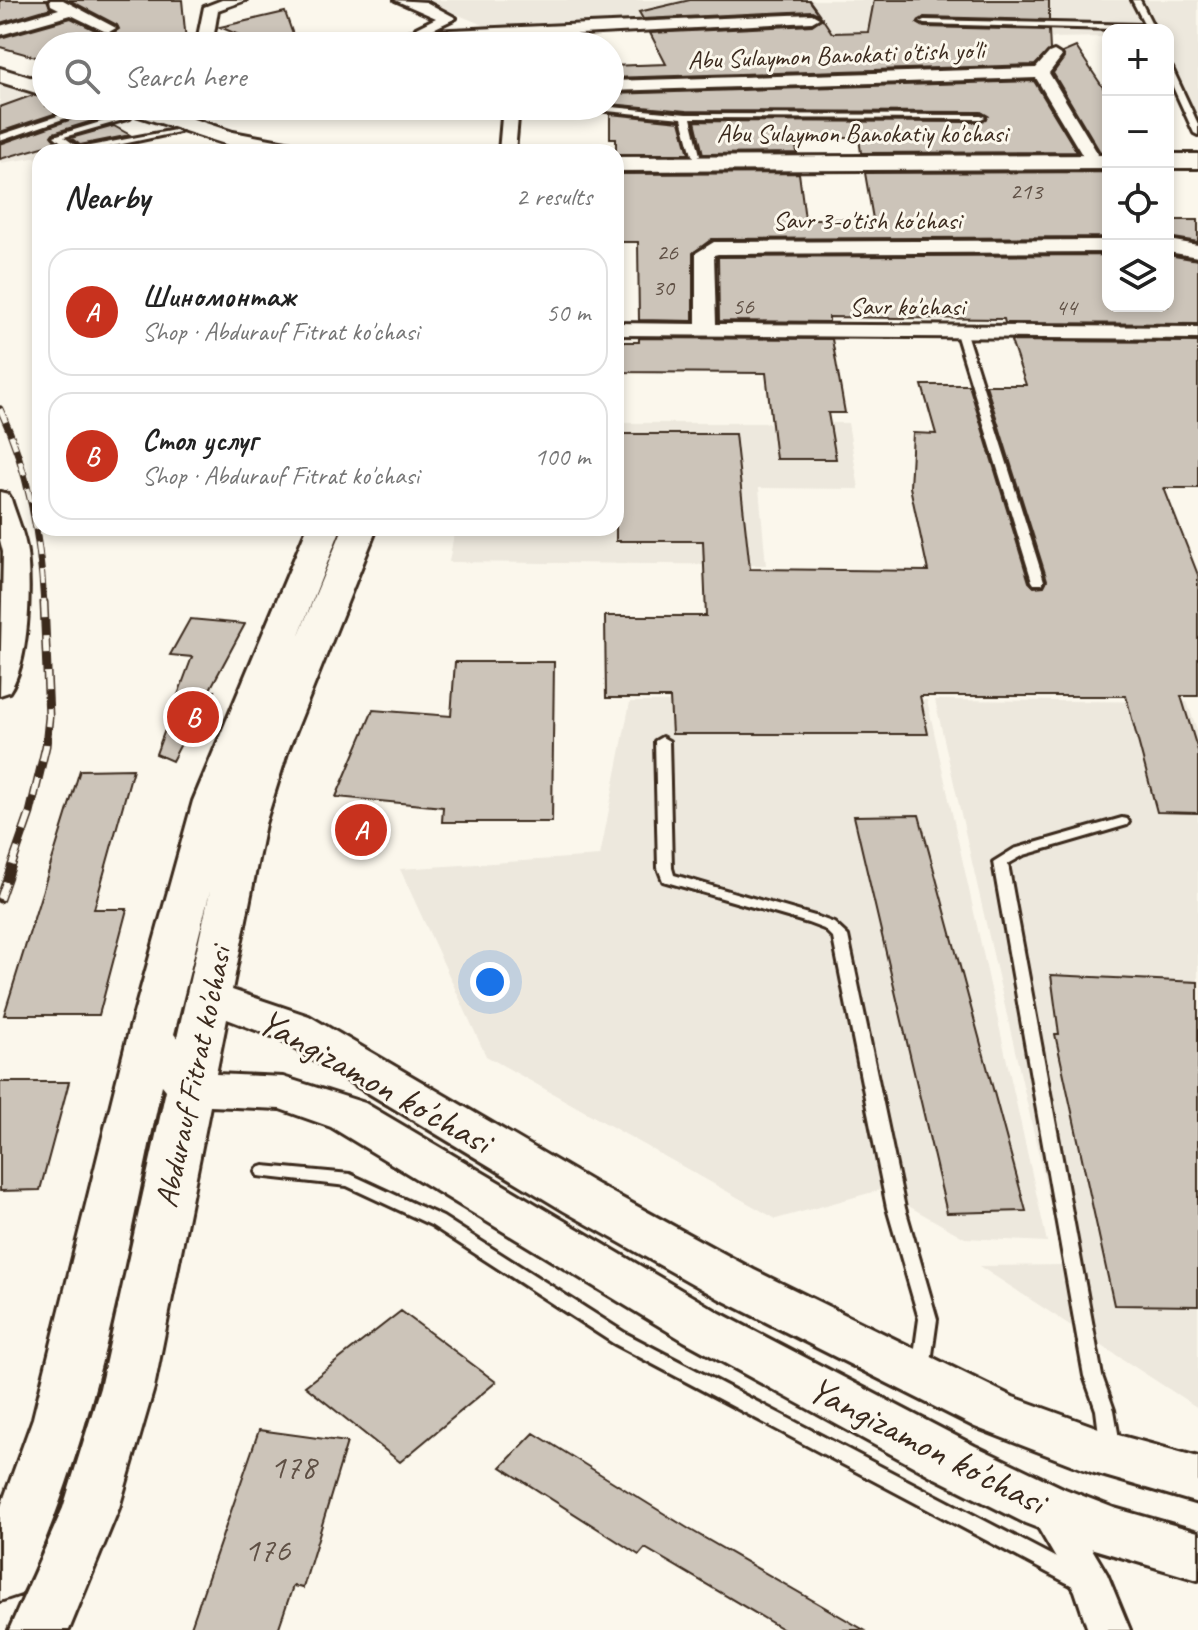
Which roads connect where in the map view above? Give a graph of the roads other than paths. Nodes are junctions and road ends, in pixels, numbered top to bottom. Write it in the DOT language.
graph roads {
  1 [pos="51,0"];
  2 [pos="239,0"];
  3 [pos="402,0"];
  4 [pos="1136,0"];
  5 [pos="71,10"];
  6 [pos="812,18"];
  7 [pos="924,22"];
  8 [pos="1148,24"];
  9 [pos="1102,27"];
  10 [pos="109,28"];
  11 [pos="0,31"];
  12 [pos="207,32"];
  13 [pos="409,32"];
  14 [pos="505,32"];
  15 [pos="1054,56"];
  16 [pos="0,63"];
  17 [pos="1041,73"];
  18 [pos="0,75"];
  19 [pos="32,77"];
  20 [pos="32,80"];
  21 [pos="1174,81"];
  22 [pos="624,86"];
  23 [pos="624,110"];
  24 [pos="686,116"];
  25 [pos="981,117"];
  26 [pos="54,120"];
  27 [pos="103,120"];
  28 [pos="149,120"];
  29 [pos="162,120"];
  30 [pos="510,120"];
  31 [pos="175,132"];
  32 [pos="1198,133"];
  33 [pos="0,138"];
  34 [pos="68,144"];
  35 [pos="113,144"];
  36 [pos="214,144"];
  37 [pos="261,144"];
  38 [pos="508,144"];
  39 [pos="1174,154"];
  40 [pos="1198,154"];
  41 [pos="696,155"];
  42 [pos="624,156"];
  43 [pos="1102,157"];
  44 [pos="1174,161"];
  45 [pos="1198,161"];
  46 [pos="624,164"];
  47 [pos="1102,246"];
  48 [pos="1174,247"];
  49 [pos="1198,251"];
  50 [pos="624,329"];
  51 [pos="706,331"];
  52 [pos="961,333"];
  53 [pos="1198,333"];
  54 [pos="0,499"];
  55 [pos="321,536"];
  56 [pos="357,536"];
  57 [pos="1038,581"];
  58 [pos="7,650"];
  59 [pos="0,687"];
  60 [pos="662,741"];
  61 [pos="1122,822"];
  62 [pos="209,997"];
  63 [pos="151,1035"];
  64 [pos="190,1089"];
  65 [pos="264,1172"];
  66 [pos="920,1375"];
  67 [pos="1111,1456"];
  68 [pos="1198,1480"];
  69 [pos="1045,1506"];
  70 [pos="1198,1556"];
  71 [pos="0,1576"];
  72 [pos="1093,1586"];
  73 [pos="39,1630"];
  74 [pos="1109,1630"];
  1 -- 5 [label="street"];
  2 -- 12 [label="street"];
  3 -- 13 [label="street"];
  4 -- 8 [label="lane"];
  5 -- 10 [label="street"];
  5 -- 11 [label="street"];
  6 -- 14 [label="street"];
  7 -- 9 [label="lane"];
  15 -- 17 [label="street"];
  16 -- 19 [label="main road"];
  17 -- 22 [label="street, Abu Sulaymon Banokati o'tish yo'li"];
  17 -- 43 [label="street"];
  18 -- 20 [label="main road"];
  21 -- 32 [label="lane"];
  23 -- 24 [label="lane"];
  24 -- 25 [label="lane"];
  24 -- 41 [label="lane"];
  26 -- 33 [label="lane"];
  27 -- 34 [label="lane"];
  28 -- 31 [label="main road"];
  29 -- 37 [label="main road"];
  30 -- 38 [label="street"];
  31 -- 35 [label="lane"];
  31 -- 36 [label="main road"];
  39 -- 40 [label="main road"];
  41 -- 42 [label="main road, Abu Sulaymon Banokatiy ko'chasi"];
  41 -- 43 [label="main road, Abu Sulaymon Banokatiy ko'chasi"];
  43 -- 46 [label="main road, Abu Sulaymon Banokatiy ko'chasi"];
  44 -- 45 [label="main road"];
  47 -- 51 [label="street, Savr 3-o'tish ko'chasi"];
  48 -- 49 [label="street"];
  50 -- 51 [label="street, Savr ko'chasi"];
  51 -- 52 [label="street, Savr ko'chasi"];
  52 -- 53 [label="street, Savr ko'chasi"];
  52 -- 57 [label="lane"];
  54 -- 58 [label="street"];
  55 -- 63 [label="main road, Abdurauf Fitrat ko'chasi"];
  56 -- 62 [label="main road, Abdurauf Fitrat ko'chasi"];
  58 -- 59 [label="street"];
  60 -- 66 [label="lane"];
  61 -- 67 [label="lane"];
  62 -- 63 [label="main road"];
  62 -- 64 [label="main road, Abdurauf Fitrat ko'chasi"];
  62 -- 66 [label="main road, Yangizamon ko'chasi"];
  63 -- 64 [label="main road"];
  63 -- 71 [label="main road, Abdurauf Fitrat ko'chasi"];
  64 -- 69 [label="main road, Yangizamon ko'chasi"];
  64 -- 73 [label="main road, Abdurauf Fitrat ko'chasi"];
  65 -- 72 [label="lane"];
  66 -- 67 [label="main road, Yangizamon ko'chasi"];
  67 -- 68 [label="main road, Yangizamon ko'chasi"];
  69 -- 70 [label="main road, Yangizamon ko'chasi"];
  69 -- 72 [label="street"];
  72 -- 74 [label="street"];
}
